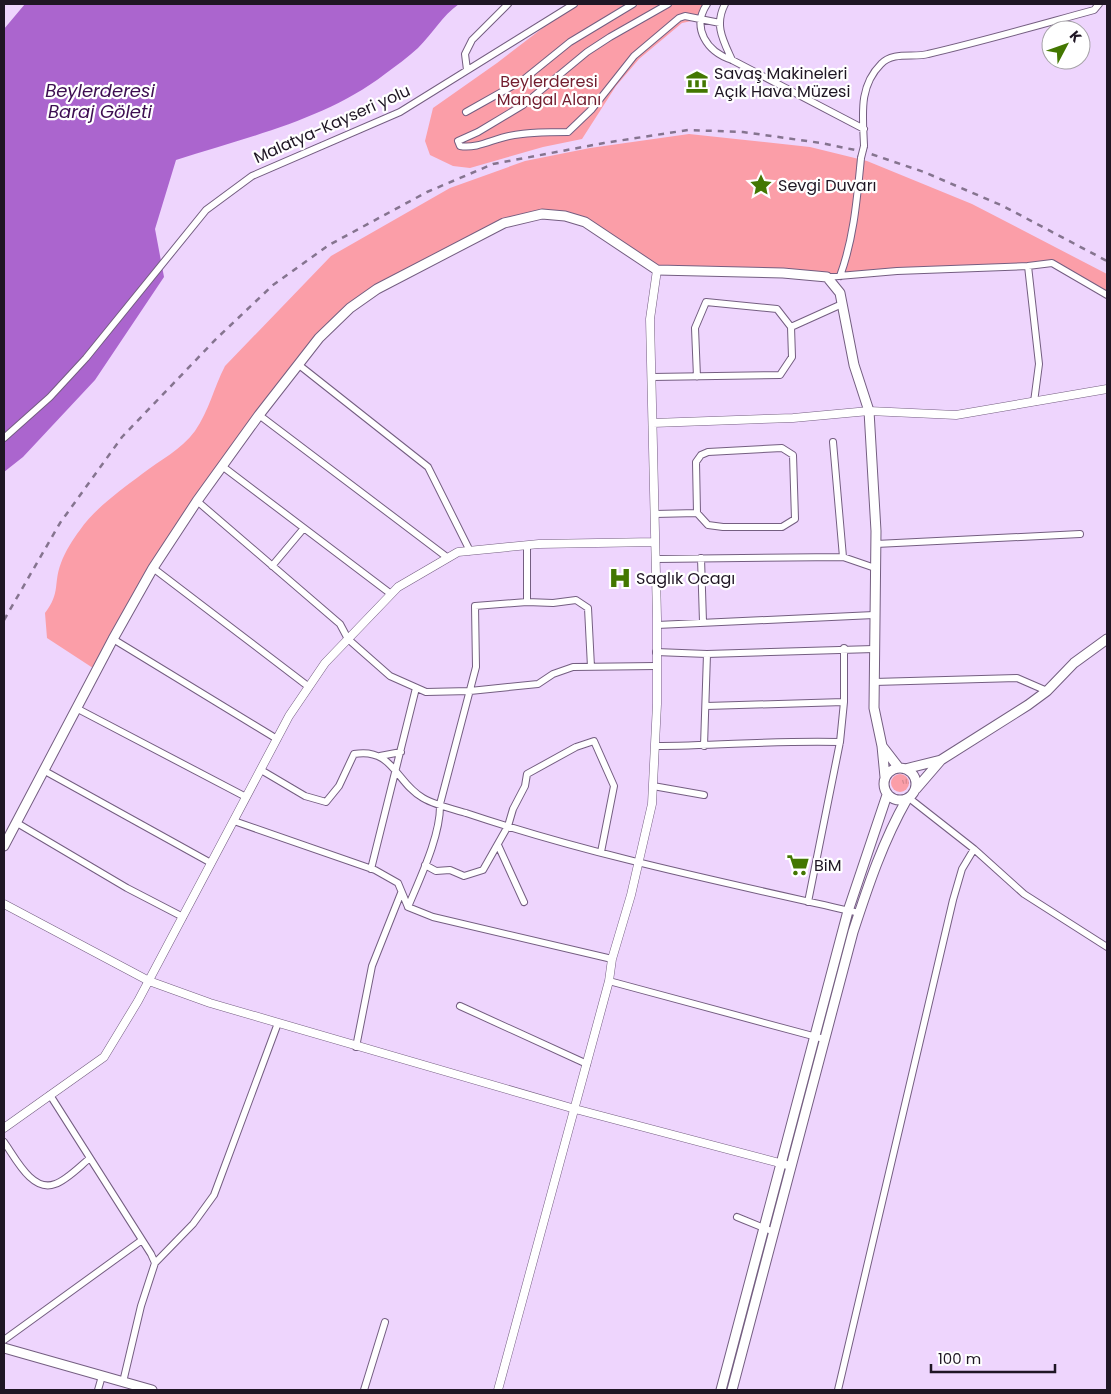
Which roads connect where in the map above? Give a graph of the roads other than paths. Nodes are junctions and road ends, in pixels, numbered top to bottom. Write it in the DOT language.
graph roads {
  1 [pos="508,4"];
  2 [pos="574,4"];
  3 [pos="633,4"];
  4 [pos="668,4"];
  5 [pos="706,4"];
  6 [pos="725,4"];
  7 [pos="1099,4"];
  8 [pos="701,18"];
  9 [pos="720,22"];
  10 [pos="732,60"];
  11 [pos="467,70"];
  12 [pos="466,112"];
  13 [pos="864,129"];
  14 [pos="1028,266"];
  15 [pos="657,270"];
  16 [pos="840,276"];
  17 [pos="826,277"];
  18 [pos="1107,295"];
  19 [pos="842,304"];
  20 [pos="791,327"];
  21 [pos="299,365"];
  22 [pos="652,377"];
  23 [pos="697,377"];
  24 [pos="1105,389"];
  25 [pos="1034,402"];
  26 [pos="869,411"];
  27 [pos="258,415"];
  28 [pos="653,424"];
  29 [pos="4,438"];
  30 [pos="833,442"];
  31 [pos="222,466"];
  32 [pos="197,501"];
  33 [pos="655,514"];
  34 [pos="697,514"];
  35 [pos="304,528"];
  36 [pos="1080,534"];
  37 [pos="655,542"];
  38 [pos="876,544"];
  39 [pos="527,545"];
  40 [pos="470,551"];
  41 [pos="843,557"];
  42 [pos="448,558"];
  43 [pos="701,558"];
  44 [pos="656,559"];
  45 [pos="272,566"];
  46 [pos="153,568"];
  47 [pos="875,568"];
  48 [pos="391,594"];
  49 [pos="527,602"];
  50 [pos="874,615"];
  51 [pos="703,622"];
  52 [pos="657,625"];
  53 [pos="113,639"];
  54 [pos="348,639"];
  55 [pos="1106,641"];
  56 [pos="844,648"];
  57 [pos="874,648"];
  58 [pos="656,652"];
  59 [pos="707,654"];
  60 [pos="656,666"];
  61 [pos="591,667"];
  62 [pos="874,682"];
  63 [pos="309,687"];
  64 [pos="416,688"];
  65 [pos="470,691"];
  66 [pos="1047,691"];
  67 [pos="844,702"];
  68 [pos="706,706"];
  69 [pos="76,708"];
  70 [pos="277,739"];
  71 [pos="840,742"];
  72 [pos="655,746"];
  73 [pos="704,746"];
  74 [pos="882,746"];
  75 [pos="401,752"];
  76 [pos="380,756"];
  77 [pos="940,760"];
  78 [pos="902,768"];
  79 [pos="44,770"];
  80 [pos="260,770"];
  81 [pos="395,771"];
  82 [pos="885,777"];
  83 [pos="653,786"];
  84 [pos="916,789"];
  85 [pos="704,795"];
  86 [pos="888,795"];
  87 [pos="246,797"];
  88 [pos="908,798"];
  89 [pos="440,804"];
  90 [pos="234,821"];
  91 [pos="16,823"];
  92 [pos="508,826"];
  93 [pos="498,845"];
  94 [pos="4,846"];
  95 [pos="974,849"];
  96 [pos="601,852"];
  97 [pos="211,863"];
  98 [pos="638,863"];
  99 [pos="425,865"];
  100 [pos="370,869"];
  101 [pos="401,893"];
  102 [pos="524,902"];
  103 [pos="808,902"];
  104 [pos="4,904"];
  105 [pos="408,907"];
  106 [pos="848,911"];
  107 [pos="859,913"];
  108 [pos="183,916"];
  109 [pos="1107,947"];
  110 [pos="612,960"];
  111 [pos="149,981"];
  112 [pos="609,981"];
  113 [pos="460,1006"];
  114 [pos="278,1023"];
  115 [pos="814,1036"];
  116 [pos="824,1039"];
  117 [pos="356,1046"];
  118 [pos="587,1064"];
  119 [pos="50,1095"];
  120 [pos="575,1109"];
  121 [pos="4,1128"];
  122 [pos="4,1142"];
  123 [pos="90,1158"];
  124 [pos="781,1163"];
  125 [pos="791,1166"];
  126 [pos="736,1217"];
  127 [pos="770,1231"];
  128 [pos="142,1240"];
  129 [pos="155,1263"];
  130 [pos="384,1322"];
  131 [pos="4,1340"];
  132 [pos="4,1348"];
  133 [pos="102,1376"];
  134 [pos="123,1382"];
  135 [pos="98,1390"];
  136 [pos="152,1390"];
  137 [pos="364,1390"];
  138 [pos="498,1390"];
  139 [pos="721,1390"];
  140 [pos="732,1390"];
  141 [pos="838,1390"];
  1 -- 11 [label="street"];
  2 -- 11 [label="street, Malatya-Kayseri yolu"];
  3 -- 12 [label="street"];
  4 -- 8 [label="street"];
  5 -- 8 [label="street"];
  6 -- 9 [label="street"];
  7 -- 13 [label="street"];
  8 -- 9 [label="street"];
  8 -- 10 [label="street"];
  9 -- 10 [label="street"];
  10 -- 13 [label="street"];
  11 -- 29 [label="street, Malatya-Kayseri yolu"];
  13 -- 16 [label="street, bridge"];
  14 -- 16 [label="street"];
  14 -- 18 [label="street"];
  14 -- 25 [label="street"];
  15 -- 17 [label="main road"];
  15 -- 21 [label="main road"];
  15 -- 22 [label="street"];
  16 -- 17 [label="street"];
  17 -- 19 [label="main road"];
  19 -- 20 [label="street"];
  19 -- 26 [label="main road"];
  20 -- 23 [label="street"];
  20 -- 23 [label="street"];
  21 -- 27 [label="main road"];
  21 -- 40 [label="street"];
  22 -- 23 [label="street"];
  22 -- 28 [label="street"];
  24 -- 25 [label="street"];
  25 -- 26 [label="street"];
  26 -- 28 [label="street"];
  26 -- 38 [label="main road"];
  27 -- 31 [label="main road"];
  27 -- 42 [label="street"];
  28 -- 33 [label="street"];
  30 -- 41 [label="street"];
  31 -- 32 [label="main road"];
  31 -- 35 [label="street"];
  32 -- 45 [label="street"];
  32 -- 46 [label="main road"];
  33 -- 34 [label="street"];
  33 -- 37 [label="street"];
  34 -- 34 [label="street"];
  35 -- 45 [label="street"];
  35 -- 48 [label="street"];
  36 -- 38 [label="street"];
  37 -- 39 [label="street"];
  37 -- 44 [label="street"];
  38 -- 47 [label="main road"];
  39 -- 40 [label="street"];
  39 -- 49 [label="street"];
  40 -- 42 [label="street"];
  41 -- 43 [label="street"];
  41 -- 47 [label="street"];
  42 -- 48 [label="street"];
  43 -- 44 [label="street"];
  43 -- 51 [label="street"];
  44 -- 52 [label="street"];
  45 -- 54 [label="street"];
  46 -- 53 [label="main road"];
  46 -- 63 [label="street"];
  47 -- 50 [label="main road"];
  48 -- 54 [label="street"];
  49 -- 61 [label="street"];
  49 -- 65 [label="street"];
  50 -- 51 [label="street"];
  50 -- 57 [label="main road"];
  51 -- 52 [label="street"];
  52 -- 58 [label="street"];
  53 -- 69 [label="main road"];
  53 -- 70 [label="street"];
  54 -- 63 [label="street"];
  54 -- 64 [label="street"];
  55 -- 66 [label="main road"];
  56 -- 57 [label="street"];
  56 -- 59 [label="street"];
  56 -- 67 [label="street"];
  57 -- 62 [label="main road"];
  58 -- 59 [label="street"];
  58 -- 60 [label="street"];
  59 -- 68 [label="street"];
  60 -- 61 [label="street"];
  60 -- 72 [label="street"];
  61 -- 65 [label="street"];
  62 -- 66 [label="street"];
  62 -- 74 [label="main road"];
  63 -- 70 [label="street"];
  64 -- 65 [label="street"];
  64 -- 75 [label="street"];
  65 -- 89 [label="street"];
  66 -- 77 [label="main road"];
  67 -- 68 [label="street"];
  67 -- 71 [label="street"];
  68 -- 73 [label="street"];
  69 -- 79 [label="main road"];
  69 -- 87 [label="street"];
  70 -- 80 [label="street"];
  71 -- 73 [label="street"];
  71 -- 103 [label="street"];
  72 -- 73 [label="street"];
  72 -- 83 [label="street"];
  74 -- 78 [label="main road"];
  74 -- 82 [label="main road"];
  75 -- 76 [label="street"];
  75 -- 81 [label="street"];
  76 -- 80 [label="street"];
  76 -- 81 [label="street"];
  77 -- 78 [label="main road"];
  77 -- 84 [label="main road"];
  78 -- 82 [label="main road"];
  78 -- 84 [label="main road"];
  79 -- 91 [label="main road"];
  79 -- 97 [label="street"];
  80 -- 87 [label="street"];
  81 -- 89 [label="street"];
  81 -- 100 [label="street"];
  82 -- 86 [label="main road"];
  83 -- 85 [label="street"];
  83 -- 98 [label="street"];
  84 -- 88 [label="main road"];
  86 -- 88 [label="main road"];
  86 -- 106 [label="main road"];
  87 -- 90 [label="street"];
  88 -- 95 [label="street"];
  88 -- 107 [label="main road"];
  89 -- 92 [label="street"];
  89 -- 99 [label="street"];
  90 -- 97 [label="street"];
  90 -- 100 [label="street"];
  91 -- 94 [label="main road"];
  91 -- 108 [label="street"];
  92 -- 93 [label="street"];
  92 -- 96 [label="street"];
  92 -- 96 [label="street"];
  93 -- 99 [label="street"];
  93 -- 102 [label="street"];
  95 -- 109 [label="street"];
  95 -- 141 [label="street"];
  96 -- 98 [label="street"];
  97 -- 108 [label="street"];
  98 -- 103 [label="street"];
  98 -- 110 [label="street"];
  99 -- 105 [label="street"];
  100 -- 101 [label="street"];
  101 -- 105 [label="street"];
  101 -- 117 [label="street"];
  103 -- 106 [label="street"];
  104 -- 111 [label="street"];
  105 -- 110 [label="street"];
  106 -- 107 [label="street"];
  106 -- 115 [label="main road"];
  107 -- 116 [label="main road"];
  108 -- 111 [label="street"];
  110 -- 112 [label="street"];
  111 -- 114 [label="street"];
  111 -- 119 [label="street"];
  112 -- 115 [label="street"];
  112 -- 118 [label="street"];
  113 -- 118 [label="street"];
  114 -- 117 [label="street"];
  114 -- 129 [label="street"];
  115 -- 116 [label="street"];
  115 -- 124 [label="main road"];
  116 -- 125 [label="main road"];
  117 -- 120 [label="street"];
  118 -- 120 [label="street"];
  119 -- 121 [label="street"];
  119 -- 123 [label="street"];
  120 -- 124 [label="street"];
  120 -- 138 [label="street"];
  122 -- 123 [label="street"];
  123 -- 128 [label="street"];
  124 -- 125 [label="street"];
  124 -- 127 [label="main road"];
  125 -- 127 [label="main road"];
  126 -- 127 [label="street"];
  127 -- 139 [label="main road"];
  127 -- 140 [label="main road"];
  128 -- 129 [label="street"];
  128 -- 131 [label="street"];
  129 -- 134 [label="street"];
  130 -- 137 [label="street"];
  132 -- 133 [label="main road"];
  133 -- 134 [label="main road"];
  133 -- 135 [label="street"];
  134 -- 136 [label="main road"];
}
